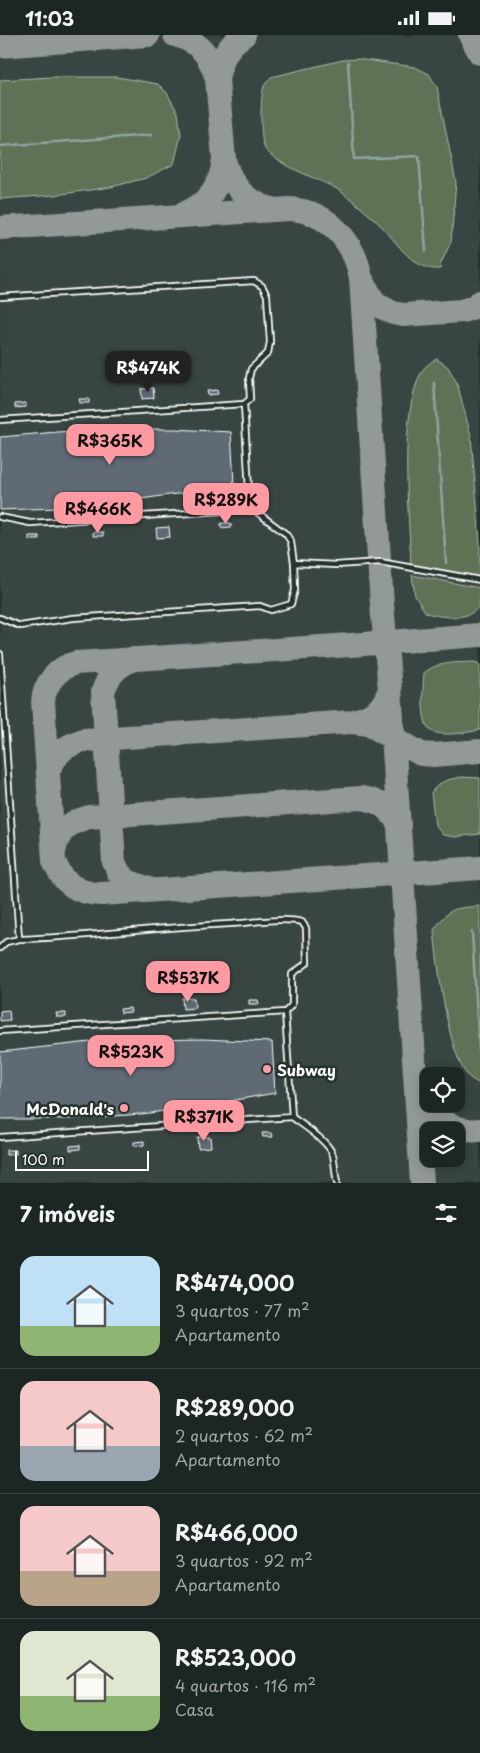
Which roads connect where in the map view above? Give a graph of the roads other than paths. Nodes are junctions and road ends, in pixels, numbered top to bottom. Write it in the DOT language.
graph roads {
  1 [pos="0,297"];
  2 [pos="244,404"];
  3 [pos="0,420"];
  4 [pos="250,507"];
  5 [pos="0,517"];
  6 [pos="294,563"];
  7 [pos="480,580"];
  8 [pos="0,618"];
  9 [pos="0,654"];
  10 [pos="18,939"];
  11 [pos="0,948"];
  12 [pos="285,1012"];
  13 [pos="0,1031"];
  14 [pos="292,1117"];
  15 [pos="0,1137"];
  16 [pos="337,1183"];
  1 -- 2 [label="lane"];
  2 -- 3 [label="lane"];
  2 -- 4 [label="lane"];
  4 -- 5 [label="lane"];
  4 -- 6 [label="lane"];
  6 -- 7 [label="lane"];
  6 -- 8 [label="lane"];
  9 -- 10 [label="lane"];
  10 -- 11 [label="lane"];
  10 -- 12 [label="lane"];
  12 -- 13 [label="lane"];
  12 -- 14 [label="lane"];
  14 -- 15 [label="lane"];
  14 -- 16 [label="lane"];
}
